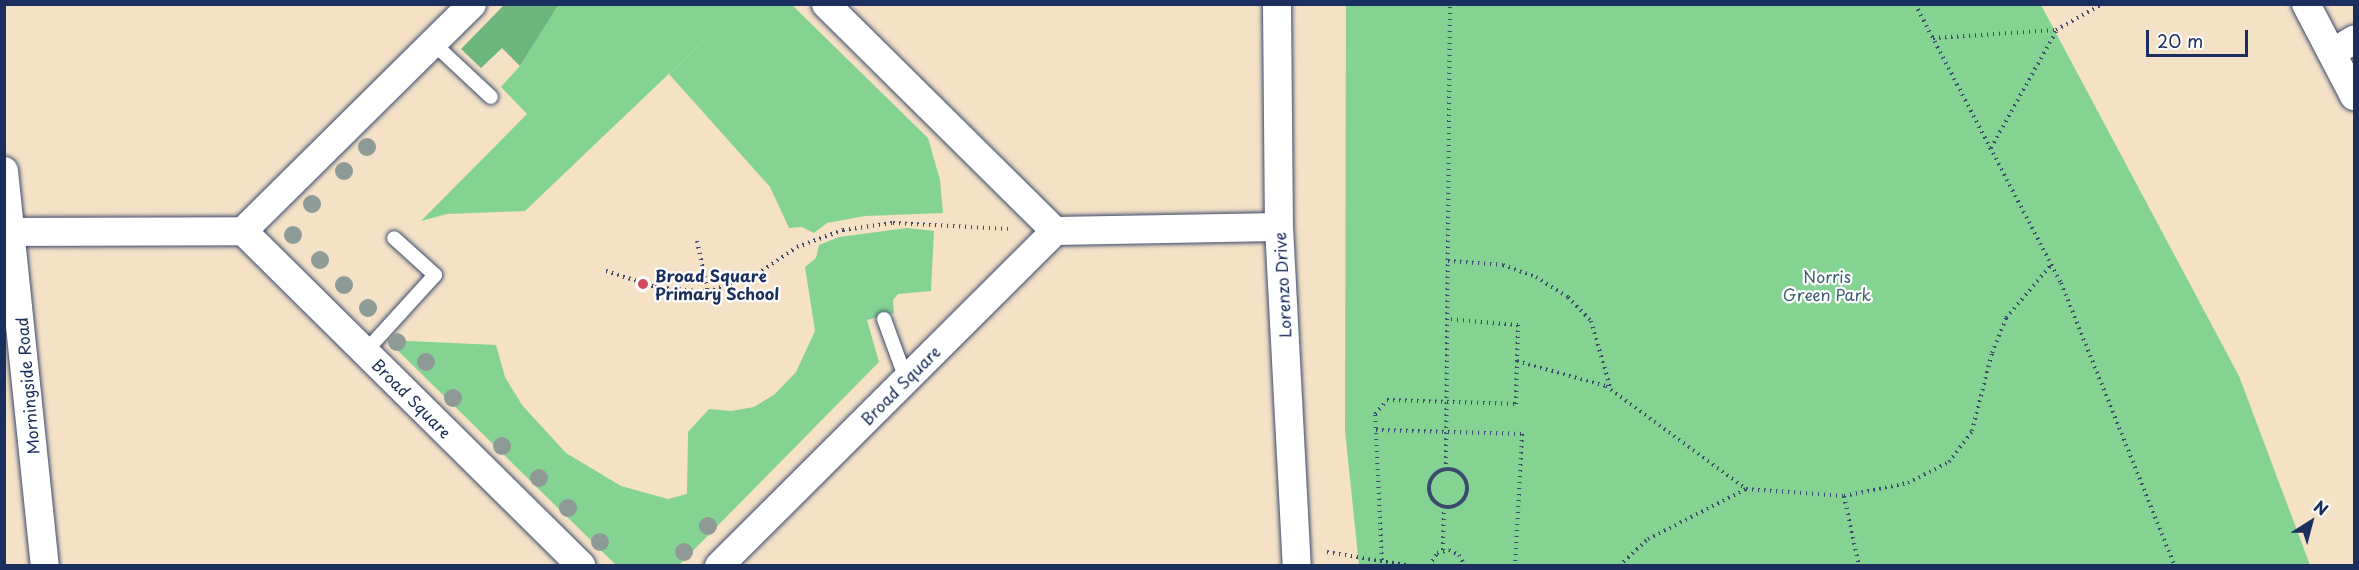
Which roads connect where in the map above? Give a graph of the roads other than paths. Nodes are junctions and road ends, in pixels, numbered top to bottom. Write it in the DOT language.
graph roads {
  1 [pos="472,4"];
  2 [pos="826,4"];
  3 [pos="1277,4"];
  4 [pos="2306,4"];
  5 [pos="433,43"];
  6 [pos="2343,46"];
  7 [pos="2355,96"];
  8 [pos="491,97"];
  9 [pos="4,171"];
  10 [pos="1279,227"];
  11 [pos="243,231"];
  12 [pos="1055,231"];
  13 [pos="13,232"];
  14 [pos="394,238"];
  15 [pos="884,319"];
  16 [pos="365,352"];
  17 [pos="906,379"];
  18 [pos="45,566"];
  19 [pos="581,566"];
  20 [pos="719,566"];
  21 [pos="1297,566"];
  1 -- 5 [label="street"];
  2 -- 12 [label="street"];
  3 -- 10 [label="street, Lorenzo Drive"];
  4 -- 6 [label="street"];
  5 -- 8 [label="lane"];
  5 -- 11 [label="street"];
  6 -- 7 [label="street"];
  9 -- 13 [label="street, Morningside Road"];
  10 -- 12 [label="street"];
  10 -- 21 [label="street, Lorenzo Drive"];
  11 -- 13 [label="street"];
  11 -- 16 [label="street, Broad Square"];
  12 -- 17 [label="street, Broad Square"];
  13 -- 18 [label="street, Morningside Road"];
  14 -- 16 [label="lane"];
  15 -- 17 [label="lane"];
  16 -- 19 [label="street, Broad Square"];
  17 -- 20 [label="street, Broad Square"];
}
